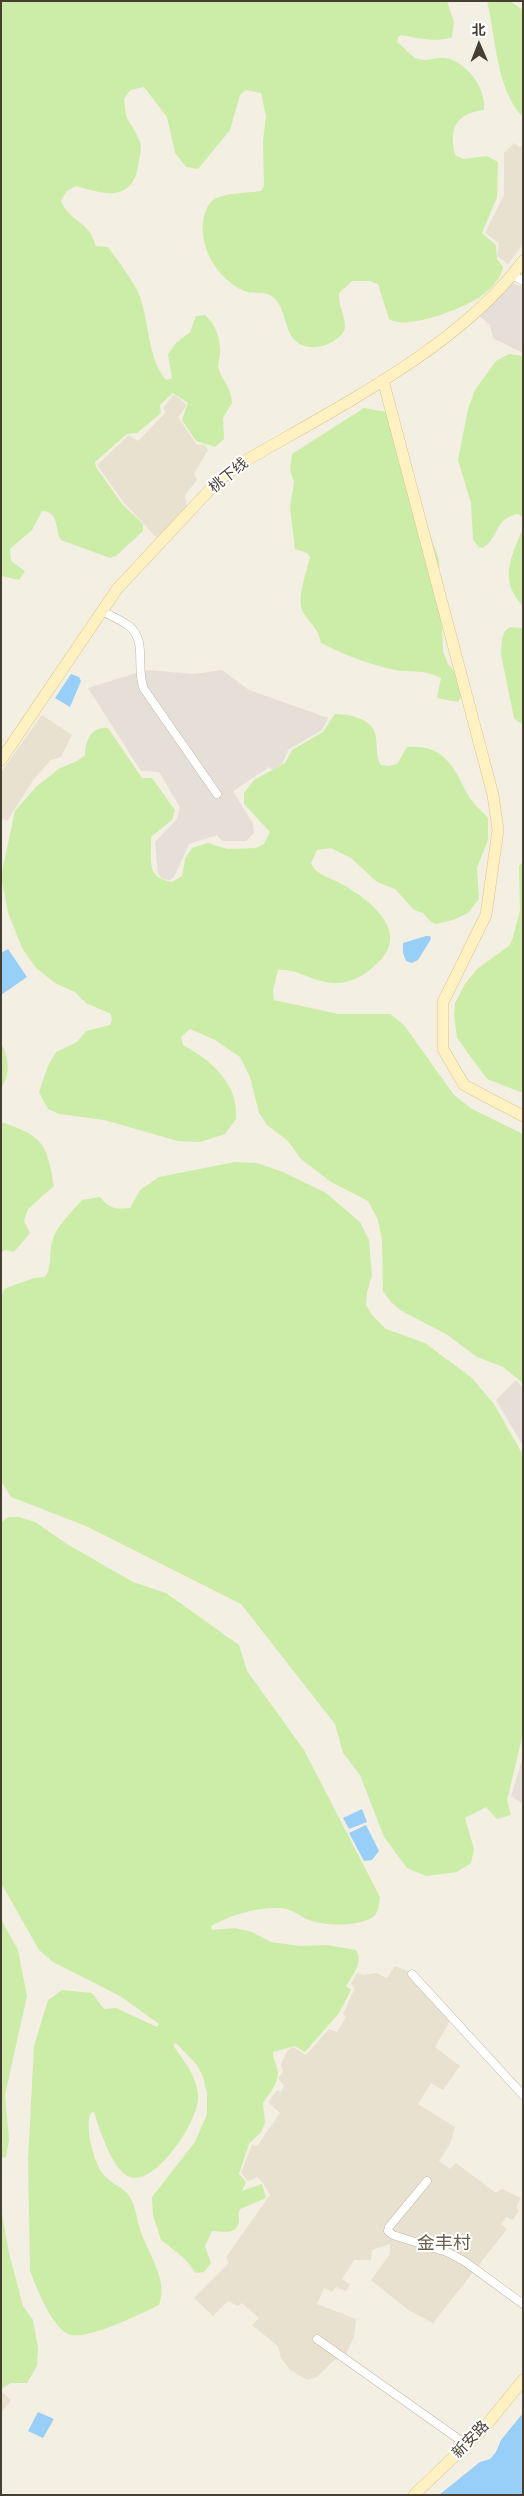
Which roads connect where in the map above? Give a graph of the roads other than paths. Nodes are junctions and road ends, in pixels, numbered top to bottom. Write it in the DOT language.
graph roads {
  1 [pos="523,261"];
  2 [pos="518,278"];
  3 [pos="383,380"];
  4 [pos="102,611"];
  5 [pos="1,760"];
  6 [pos="216,794"];
  7 [pos="523,1116"];
  8 [pos="412,1974"];
  9 [pos="523,2095"];
  10 [pos="427,2181"];
  11 [pos="523,2304"];
  12 [pos="317,2339"];
  13 [pos="523,2380"];
  14 [pos="467,2445"];
  15 [pos="414,2495"];
  1 -- 2 [label="main road, 桃下线"];
  2 -- 3 [label="main road, 桃下线"];
  3 -- 4 [label="main road, 桃下线"];
  3 -- 7 [label="main road"];
  4 -- 5 [label="main road, 桃下线"];
  4 -- 6 [label="street"];
  8 -- 9 [label="street"];
  10 -- 11 [label="street"];
  12 -- 14 [label="street"];
  13 -- 14 [label="main road, 新安路"];
  14 -- 15 [label="main road, 新安路"];
}
